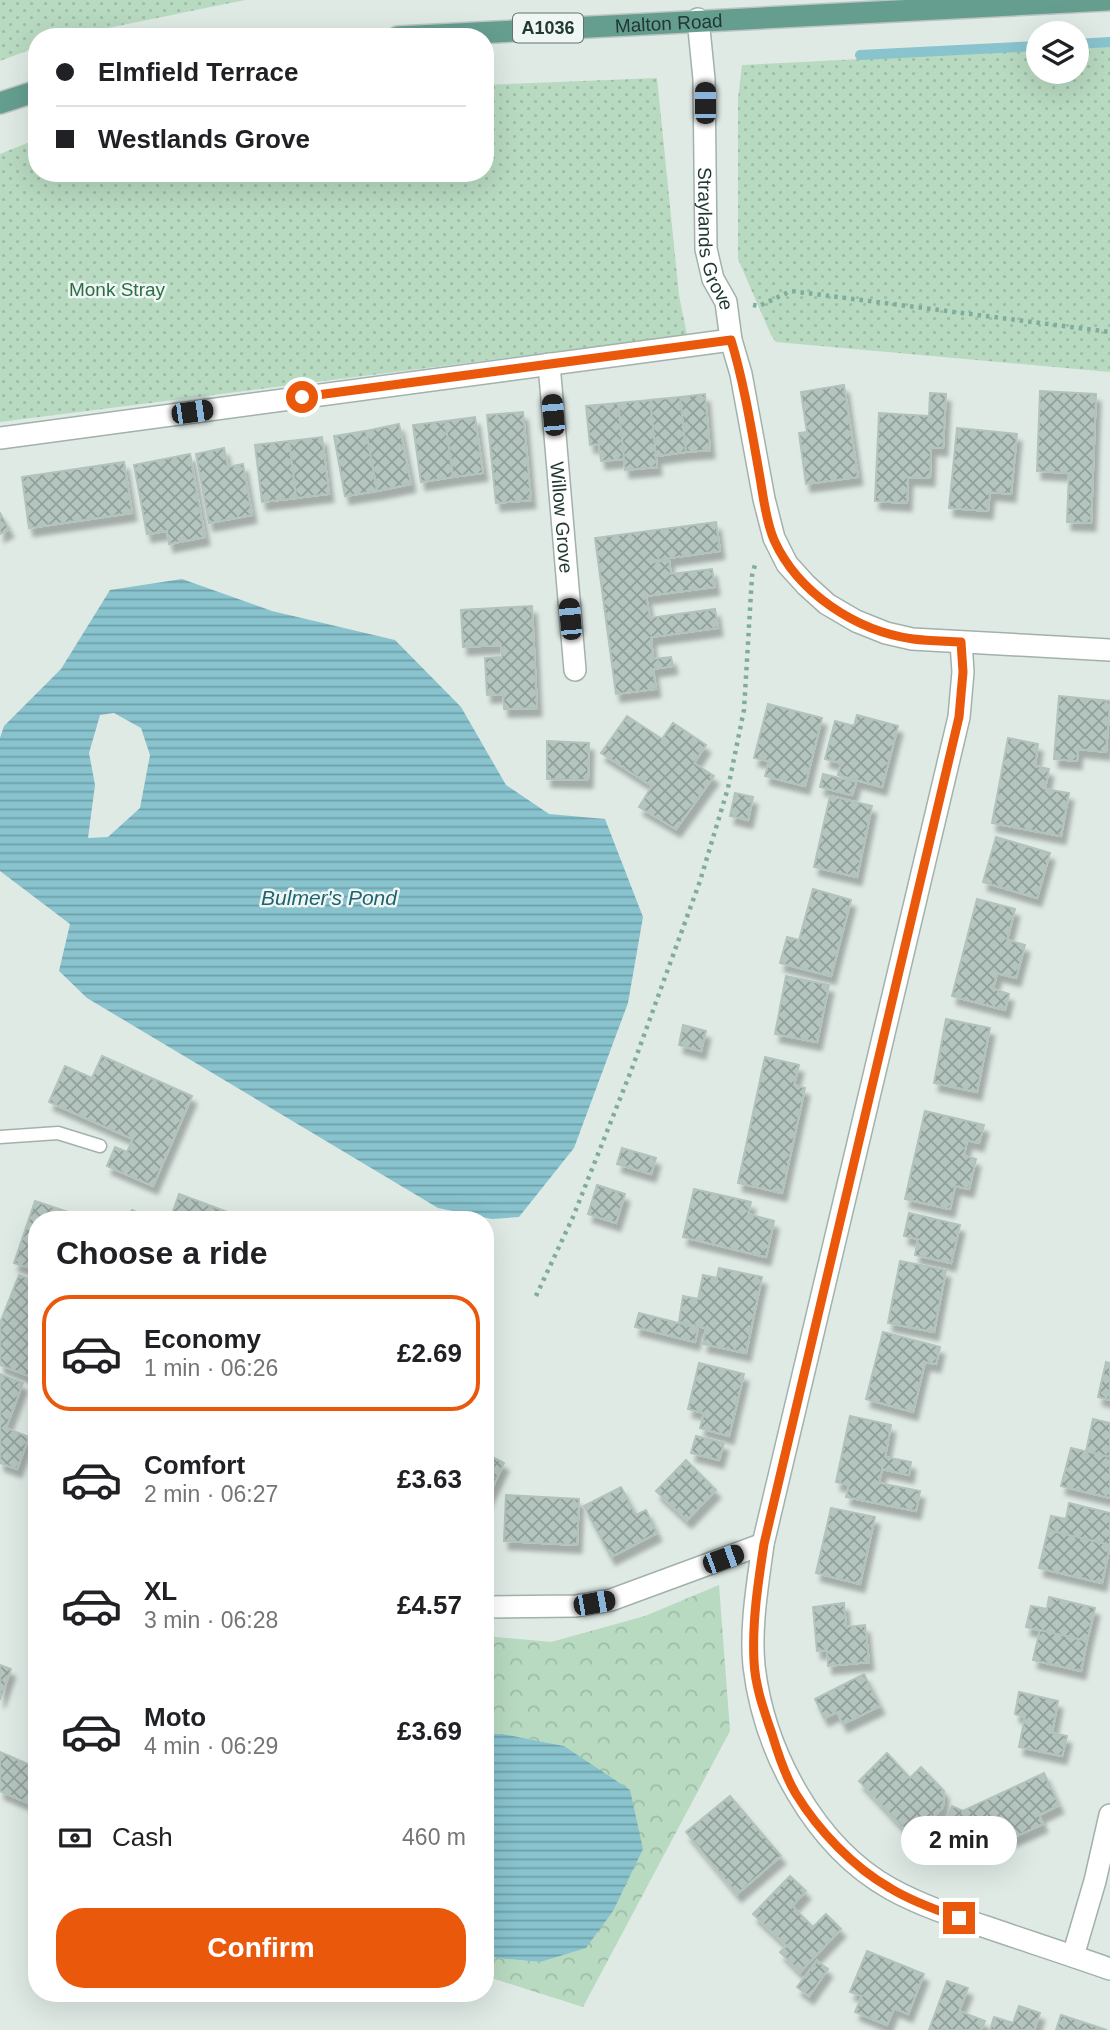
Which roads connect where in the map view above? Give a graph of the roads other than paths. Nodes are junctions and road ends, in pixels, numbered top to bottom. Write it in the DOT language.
graph roads {
  1 [pos="1107,0"];
  2 [pos="1058,1"];
  3 [pos="698,19"];
  4 [pos="494,31"];
  5 [pos="28,94"];
  6 [pos="0,103"];
  7 [pos="731,340"];
  8 [pos="549,364"];
  9 [pos="0,438"];
  10 [pos="961,642"];
  11 [pos="1110,650"];
  12 [pos="575,670"];
  13 [pos="0,1137"];
  14 [pos="100,1146"];
  15 [pos="764,1544"];
  16 [pos="494,1607"];
  17 [pos="1110,1815"];
  18 [pos="1073,1956"];
  19 [pos="1110,1969"];
  1 -- 2 [label="main road, Malton Road / A1036"];
  2 -- 3 [label="main road, Malton Road / A1036"];
  3 -- 4 [label="main road, Malton Road / A1036"];
  3 -- 7 [label="street, Straylands Grove"];
  5 -- 6 [label="main road"];
  7 -- 8 [label="street"];
  7 -- 10 [label="street, Straylands Grove"];
  8 -- 9 [label="street"];
  8 -- 12 [label="street, Willow Grove"];
  10 -- 11 [label="street, Straylands Grove"];
  10 -- 15 [label="street"];
  13 -- 14 [label="lane"];
  15 -- 16 [label="street"];
  15 -- 18 [label="street"];
  17 -- 18 [label="street"];
  18 -- 19 [label="street"];
}
